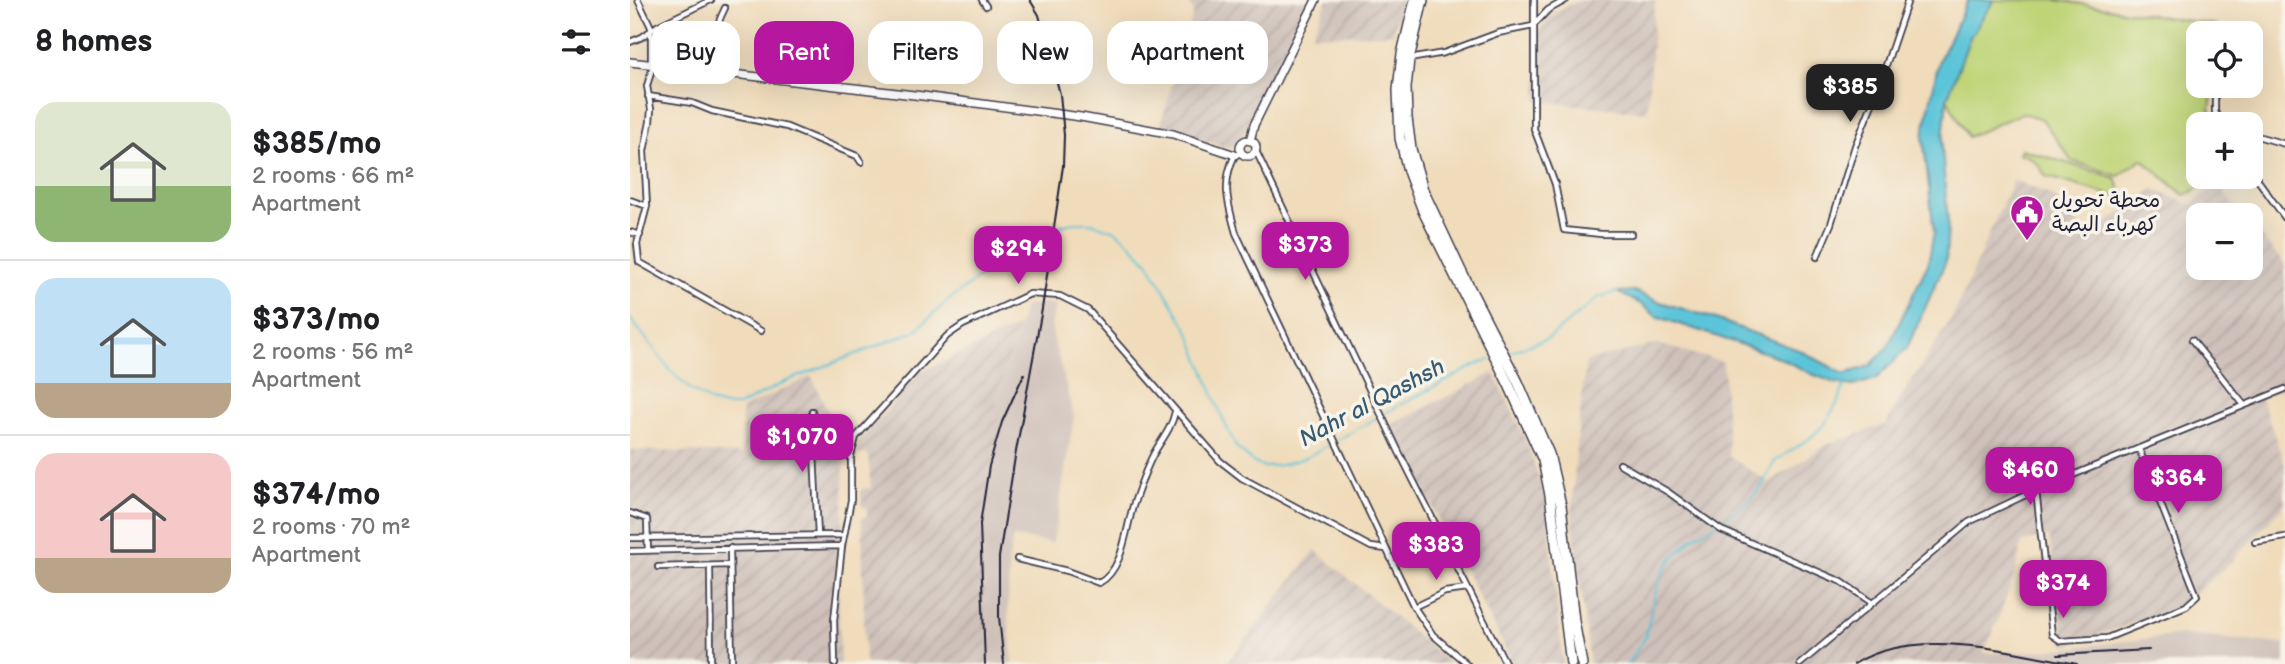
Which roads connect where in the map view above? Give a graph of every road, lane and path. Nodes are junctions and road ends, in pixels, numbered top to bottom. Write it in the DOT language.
graph roads {
  1 [pos="638,0"];
  2 [pos="711,0"];
  3 [pos="982,0"];
  4 [pos="1317,0"];
  5 [pos="1415,0"];
  6 [pos="1423,0"];
  7 [pos="1534,0"];
  8 [pos="1566,0"];
  9 [pos="1908,0"];
  10 [pos="986,6"];
  11 [pos="725,8"];
  12 [pos="670,21"];
  13 [pos="718,21"];
  14 [pos="1533,26"];
  15 [pos="651,28"];
  16 [pos="651,31"];
  17 [pos="630,42"];
  18 [pos="1409,60"];
  19 [pos="630,62"];
  20 [pos="651,64"];
  21 [pos="651,68"];
  22 [pos="740,74"];
  23 [pos="648,96"];
  24 [pos="2263,138"];
  25 [pos="1250,141"];
  26 [pos="2285,144"];
  27 [pos="1256,151"];
  28 [pos="1239,154"];
  29 [pos="861,162"];
  30 [pos="2263,187"];
  31 [pos="630,200"];
  32 [pos="647,206"];
  33 [pos="2285,218"];
  34 [pos="630,232"];
  35 [pos="1631,234"];
  36 [pos="640,235"];
  37 [pos="1817,257"];
  38 [pos="1480,316"];
  39 [pos="761,331"];
  40 [pos="2192,340"];
  41 [pos="1513,383"];
  42 [pos="2285,389"];
  43 [pos="2244,405"];
  44 [pos="812,411"];
  45 [pos="1176,411"];
  46 [pos="2139,449"];
  47 [pos="1620,464"];
  48 [pos="2036,490"];
  49 [pos="630,513"];
  50 [pos="844,535"];
  51 [pos="818,536"];
  52 [pos="2285,537"];
  53 [pos="630,538"];
  54 [pos="647,538"];
  55 [pos="2255,542"];
  56 [pos="842,546"];
  57 [pos="730,548"];
  58 [pos="1386,549"];
  59 [pos="630,551"];
  60 [pos="648,551"];
  61 [pos="1017,559"];
  62 [pos="730,565"];
  63 [pos="710,566"];
  64 [pos="658,567"];
  65 [pos="1468,589"];
  66 [pos="1872,603"];
  67 [pos="1414,607"];
  68 [pos="711,664"];
  69 [pos="732,664"];
  70 [pos="835,664"];
  71 [pos="1467,664"];
  72 [pos="1506,664"];
  73 [pos="1571,664"];
  74 [pos="1582,664"];
  75 [pos="1800,664"];
  1 -- 15 [label="street"];
  2 -- 12 [label="street"];
  3 -- 10 [label="street"];
  4 -- 25 [label="main road"];
  5 -- 38 [label="highway"];
  6 -- 18 [label="highway"];
  7 -- 14 [label="street"];
  8 -- 14 [label="street"];
  9 -- 37 [label="street"];
  11 -- 13 [label="street"];
  14 -- 18 [label="street"];
  14 -- 35 [label="street"];
  16 -- 17 [label="street"];
  18 -- 38 [label="highway"];
  19 -- 20 [label="main road"];
  21 -- 23 [label="street"];
  22 -- 28 [label="main road"];
  23 -- 29 [label="street"];
  23 -- 32 [label="street"];
  24 -- 26 [label="street"];
  25 -- 27 [label="main road"];
  25 -- 28 [label="main road"];
  27 -- 28 [label="main road"];
  27 -- 65 [label="street"];
  28 -- 58 [label="street"];
  30 -- 33 [label="street"];
  31 -- 32 [label="street"];
  32 -- 36 [label="street"];
  34 -- 36 [label="street"];
  36 -- 39 [label="street"];
  38 -- 41 [label="highway"];
  40 -- 43 [label="street"];
  41 -- 73 [label="highway"];
  41 -- 74 [label="highway"];
  42 -- 43 [label="street"];
  43 -- 46 [label="street"];
  44 -- 51 [label="street"];
  45 -- 50 [label="street"];
  45 -- 58 [label="street"];
  45 -- 61 [label="street"];
  46 -- 48 [label="street"];
  46 -- 48 [label="street"];
  47 -- 66 [label="street"];
  48 -- 66 [label="street"];
  49 -- 54 [label="street"];
  50 -- 51 [label="street"];
  50 -- 56 [label="street"];
  51 -- 54 [label="street"];
  52 -- 55 [label="street"];
  53 -- 54 [label="street"];
  54 -- 60 [label="street"];
  56 -- 57 [label="street"];
  56 -- 70 [label="street"];
  57 -- 60 [label="street"];
  57 -- 62 [label="street"];
  58 -- 67 [label="street"];
  59 -- 60 [label="street"];
  62 -- 63 [label="street"];
  62 -- 69 [label="street"];
  63 -- 64 [label="street"];
  63 -- 68 [label="street"];
  65 -- 67 [label="street"];
  65 -- 72 [label="street"];
  66 -- 75 [label="street"];
  67 -- 71 [label="street"];
}
